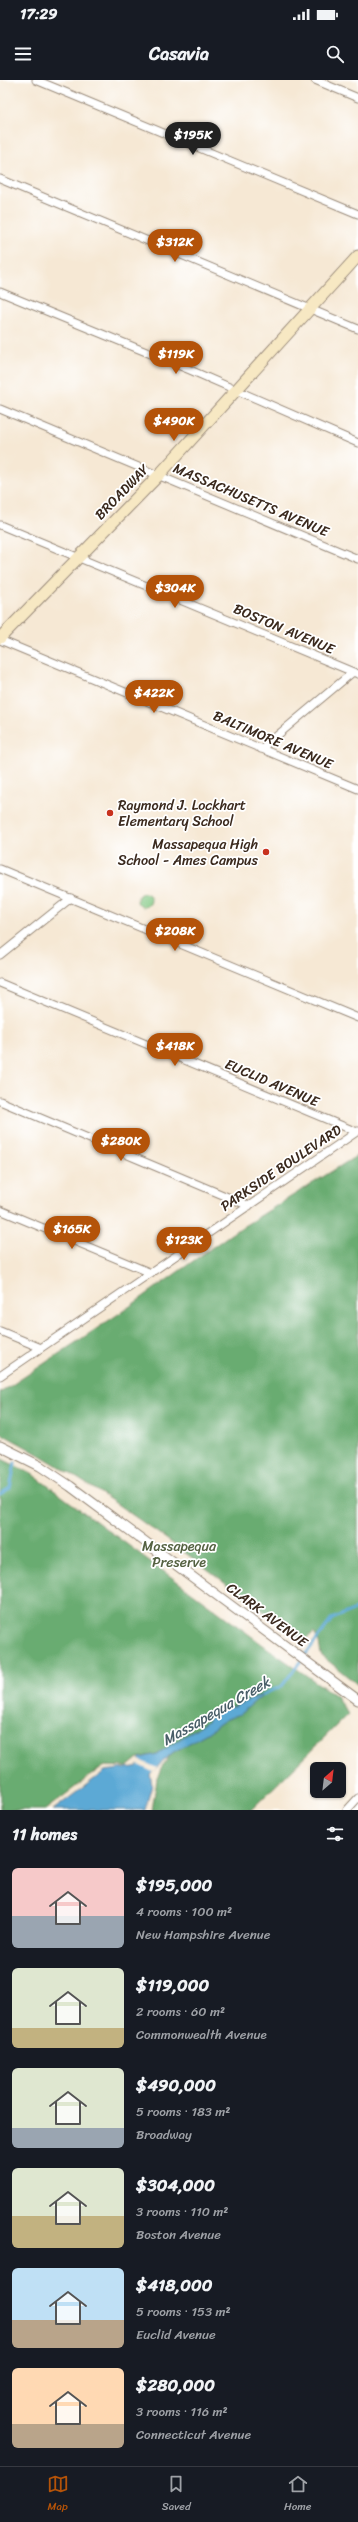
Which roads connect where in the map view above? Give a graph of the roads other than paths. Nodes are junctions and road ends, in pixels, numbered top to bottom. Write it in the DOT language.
graph roads {
  1 [pos="36,80"];
  2 [pos="315,80"];
  3 [pos="358,98"];
  4 [pos="0,179"];
  5 [pos="358,214"];
  6 [pos="358,256"];
  7 [pos="0,292"];
  8 [pos="309,309"];
  9 [pos="358,329"];
  10 [pos="237,391"];
  11 [pos="0,409"];
  12 [pos="358,443"];
  13 [pos="159,475"];
  14 [pos="0,525"];
  15 [pos="79,558"];
  16 [pos="358,559"];
  17 [pos="0,639"];
  18 [pos="356,673"];
  19 [pos="261,749"];
  20 [pos="358,789"];
  21 [pos="0,869"];
  22 [pos="71,898"];
  23 [pos="0,955"];
  24 [pos="0,984"];
  25 [pos="358,1018"];
  26 [pos="0,1101"];
  27 [pos="357,1132"];
  28 [pos="249,1206"];
  29 [pos="0,1210"];
  30 [pos="151,1273"];
  31 [pos="0,1331"];
  32 [pos="41,1348"];
  33 [pos="0,1376"];
  34 [pos="0,1446"];
  35 [pos="358,1700"];
  36 [pos="358,1798"];
  37 [pos="347,1810"];
  1 -- 5 [label="street"];
  2 -- 3 [label="street"];
  4 -- 8 [label="street"];
  6 -- 8 [label="main road, BROADWAY"];
  7 -- 10 [label="street"];
  8 -- 9 [label="street"];
  8 -- 10 [label="main road, BROADWAY"];
  10 -- 12 [label="street"];
  10 -- 13 [label="main road, BROADWAY"];
  11 -- 13 [label="street, MASSACHUSETTS AVENUE"];
  13 -- 15 [label="main road, BROADWAY"];
  13 -- 16 [label="street, MASSACHUSETTS AVENUE"];
  14 -- 15 [label="street, BOSTON AVENUE"];
  15 -- 17 [label="main road, BROADWAY"];
  15 -- 18 [label="street, BOSTON AVENUE"];
  17 -- 19 [label="street, BALTIMORE AVENUE"];
  18 -- 19 [label="street"];
  19 -- 20 [label="street, BALTIMORE AVENUE"];
  21 -- 22 [label="street"];
  22 -- 23 [label="street"];
  22 -- 25 [label="street"];
  24 -- 27 [label="street, EUCLID AVENUE"];
  26 -- 28 [label="street"];
  27 -- 28 [label="street, PARKSIDE BOULEVARD"];
  28 -- 30 [label="street, PARKSIDE BOULEVARD"];
  29 -- 30 [label="street"];
  30 -- 32 [label="street, PARKSIDE BOULEVARD"];
  31 -- 32 [label="street"];
  32 -- 33 [label="street, PARKSIDE BOULEVARD"];
  34 -- 35 [label="street, CLARK AVENUE"];
  36 -- 37 [label="street"];
}
